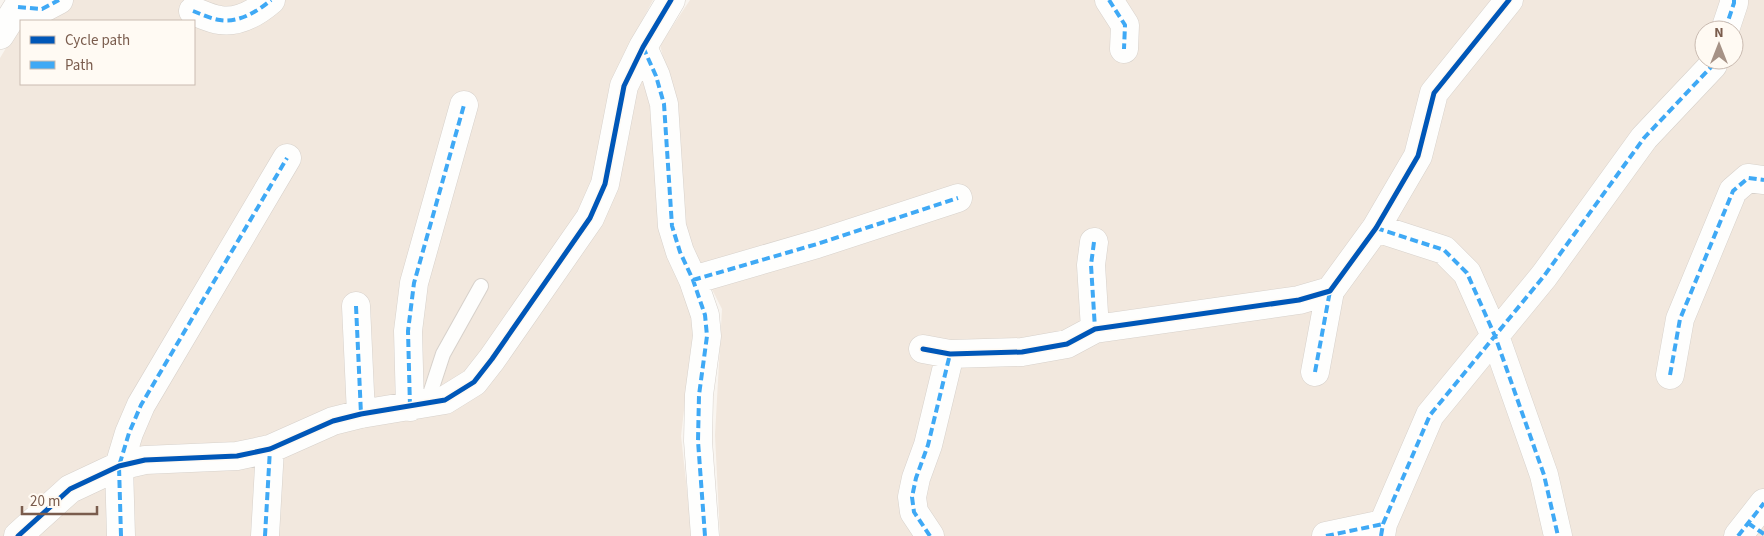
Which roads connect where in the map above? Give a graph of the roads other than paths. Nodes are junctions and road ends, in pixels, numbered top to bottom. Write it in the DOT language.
graph roads {
  1 [pos="59,0"];
  2 [pos="271,0"];
  3 [pos="671,0"];
  4 [pos="1109,0"];
  5 [pos="1509,0"];
  6 [pos="1734,0"];
  7 [pos="20,4"];
  8 [pos="193,11"];
  9 [pos="1728,20"];
  10 [pos="0,35"];
  11 [pos="643,46"];
  12 [pos="1124,49"];
  13 [pos="1707,70"];
  14 [pos="464,105"];
  15 [pos="287,158"];
  16 [pos="1764,180"];
  17 [pos="958,198"];
  18 [pos="1376,228"];
  19 [pos="1094,242"];
  20 [pos="693,280"];
  21 [pos="481,286"];
  22 [pos="1330,291"];
  23 [pos="356,306"];
  24 [pos="1095,329"];
  25 [pos="1495,336"];
  26 [pos="923,350"];
  27 [pos="950,354"];
  28 [pos="1315,372"];
  29 [pos="1670,375"];
  30 [pos="418,405"];
  31 [pos="361,414"];
  32 [pos="270,449"];
  33 [pos="119,466"];
  34 [pos="1382,530"];
  35 [pos="18,536"];
  36 [pos="121,536"];
  37 [pos="265,536"];
  38 [pos="706,536"];
  39 [pos="930,536"];
  40 [pos="1326,536"];
  41 [pos="1558,536"];
  1 -- 7 [label="street"];
  2 -- 8 [label="street"];
  3 -- 11 [label="street"];
  4 -- 12 [label="street"];
  5 -- 18 [label="street"];
  6 -- 9 [label="street"];
  7 -- 10 [label="street"];
  11 -- 20 [label="street"];
  11 -- 30 [label="street"];
  13 -- 25 [label="street"];
  14 -- 30 [label="street"];
  15 -- 33 [label="street"];
  16 -- 29 [label="street"];
  17 -- 20 [label="street"];
  18 -- 22 [label="street"];
  18 -- 25 [label="street"];
  19 -- 24 [label="street"];
  20 -- 38 [label="street"];
  21 -- 30 [label="lane"];
  22 -- 24 [label="street"];
  22 -- 28 [label="street"];
  23 -- 31 [label="street"];
  24 -- 27 [label="street"];
  25 -- 34 [label="street"];
  25 -- 41 [label="street"];
  26 -- 27 [label="street"];
  27 -- 39 [label="street"];
  30 -- 31 [label="street"];
  31 -- 32 [label="street"];
  32 -- 33 [label="street"];
  32 -- 37 [label="street"];
  33 -- 35 [label="street"];
  33 -- 36 [label="street"];
  34 -- 40 [label="street"];
}
